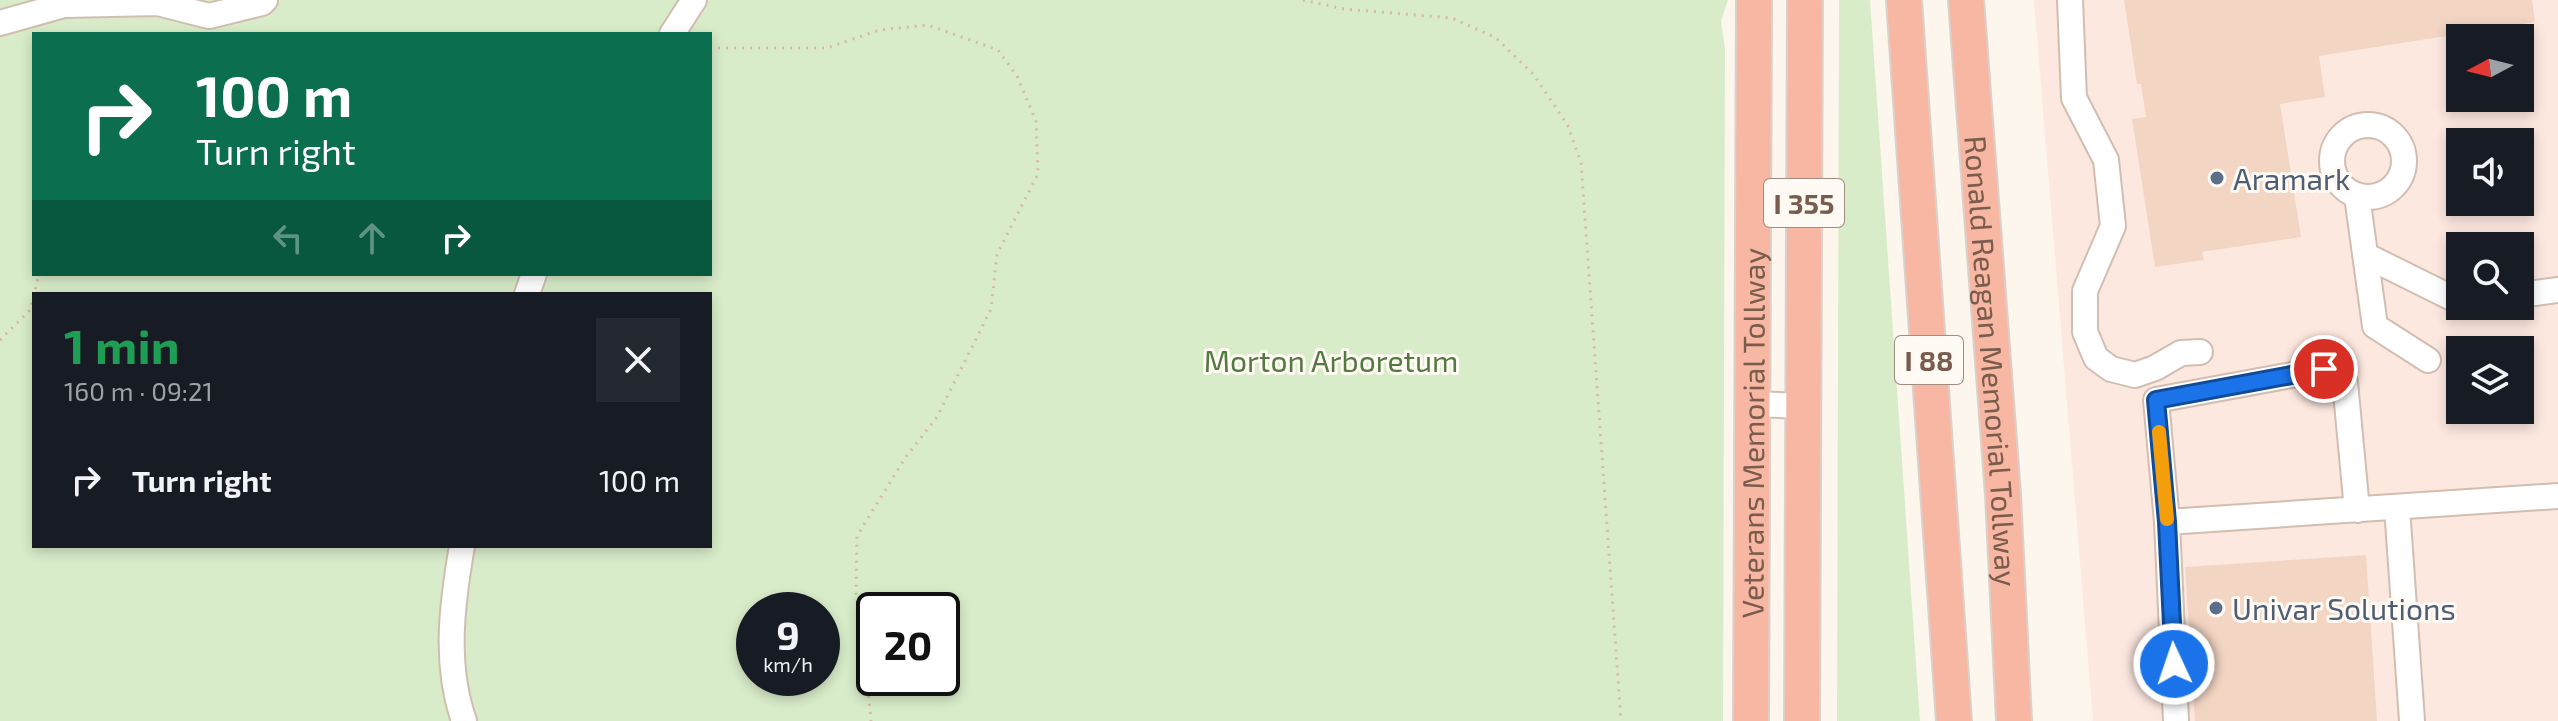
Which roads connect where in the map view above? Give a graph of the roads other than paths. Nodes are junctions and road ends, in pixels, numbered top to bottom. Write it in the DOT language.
graph roads {
  1 [pos="265,0"];
  2 [pos="694,0"];
  3 [pos="1754,0"];
  4 [pos="1805,0"];
  5 [pos="1904,0"];
  6 [pos="1966,0"];
  7 [pos="2070,0"];
  8 [pos="0,23"];
  9 [pos="673,32"];
  10 [pos="2357,196"];
  11 [pos="2365,255"];
  12 [pos="2558,290"];
  13 [pos="2534,293"];
  14 [pos="2446,295"];
  15 [pos="2200,352"];
  16 [pos="2428,360"];
  17 [pos="1752,404"];
  18 [pos="1803,406"];
  19 [pos="2003,495"];
  20 [pos="2558,496"];
  21 [pos="2397,507"];
  22 [pos="2357,510"];
  23 [pos="2167,522"];
  24 [pos="462,548"];
  25 [pos="464,721"];
  26 [pos="1751,721"];
  27 [pos="1802,721"];
  28 [pos="1954,721"];
  29 [pos="2014,721"];
  30 [pos="2028,721"];
  31 [pos="2176,721"];
  32 [pos="2412,721"];
  1 -- 8 [label="lane"];
  2 -- 9 [label="lane"];
  3 -- 17 [label="highway, Veterans Memorial Tollway / I 355"];
  4 -- 18 [label="highway, Veterans Memorial Tollway / I 355"];
  5 -- 28 [label="highway, Ronald Reagan Memorial Tollway / I 88"];
  6 -- 19 [label="highway, Ronald Reagan Memorial Tollway / I 88"];
  7 -- 15 [label="lane"];
  10 -- 11 [label="lane"];
  11 -- 14 [label="lane"];
  11 -- 16 [label="lane"];
  12 -- 13 [label="lane"];
  17 -- 18 [label="lane"];
  17 -- 26 [label="highway, Veterans Memorial Tollway / I 355"];
  18 -- 27 [label="highway, Veterans Memorial Tollway / I 355"];
  19 -- 29 [label="highway, Ronald Reagan Memorial Tollway / I 88"];
  19 -- 30 [label="highway"];
  20 -- 21 [label="lane"];
  21 -- 22 [label="lane"];
  21 -- 32 [label="lane"];
  22 -- 23 [label="lane"];
  22 -- 23 [label="lane"];
  23 -- 31 [label="lane"];
  24 -- 25 [label="lane"];
}
